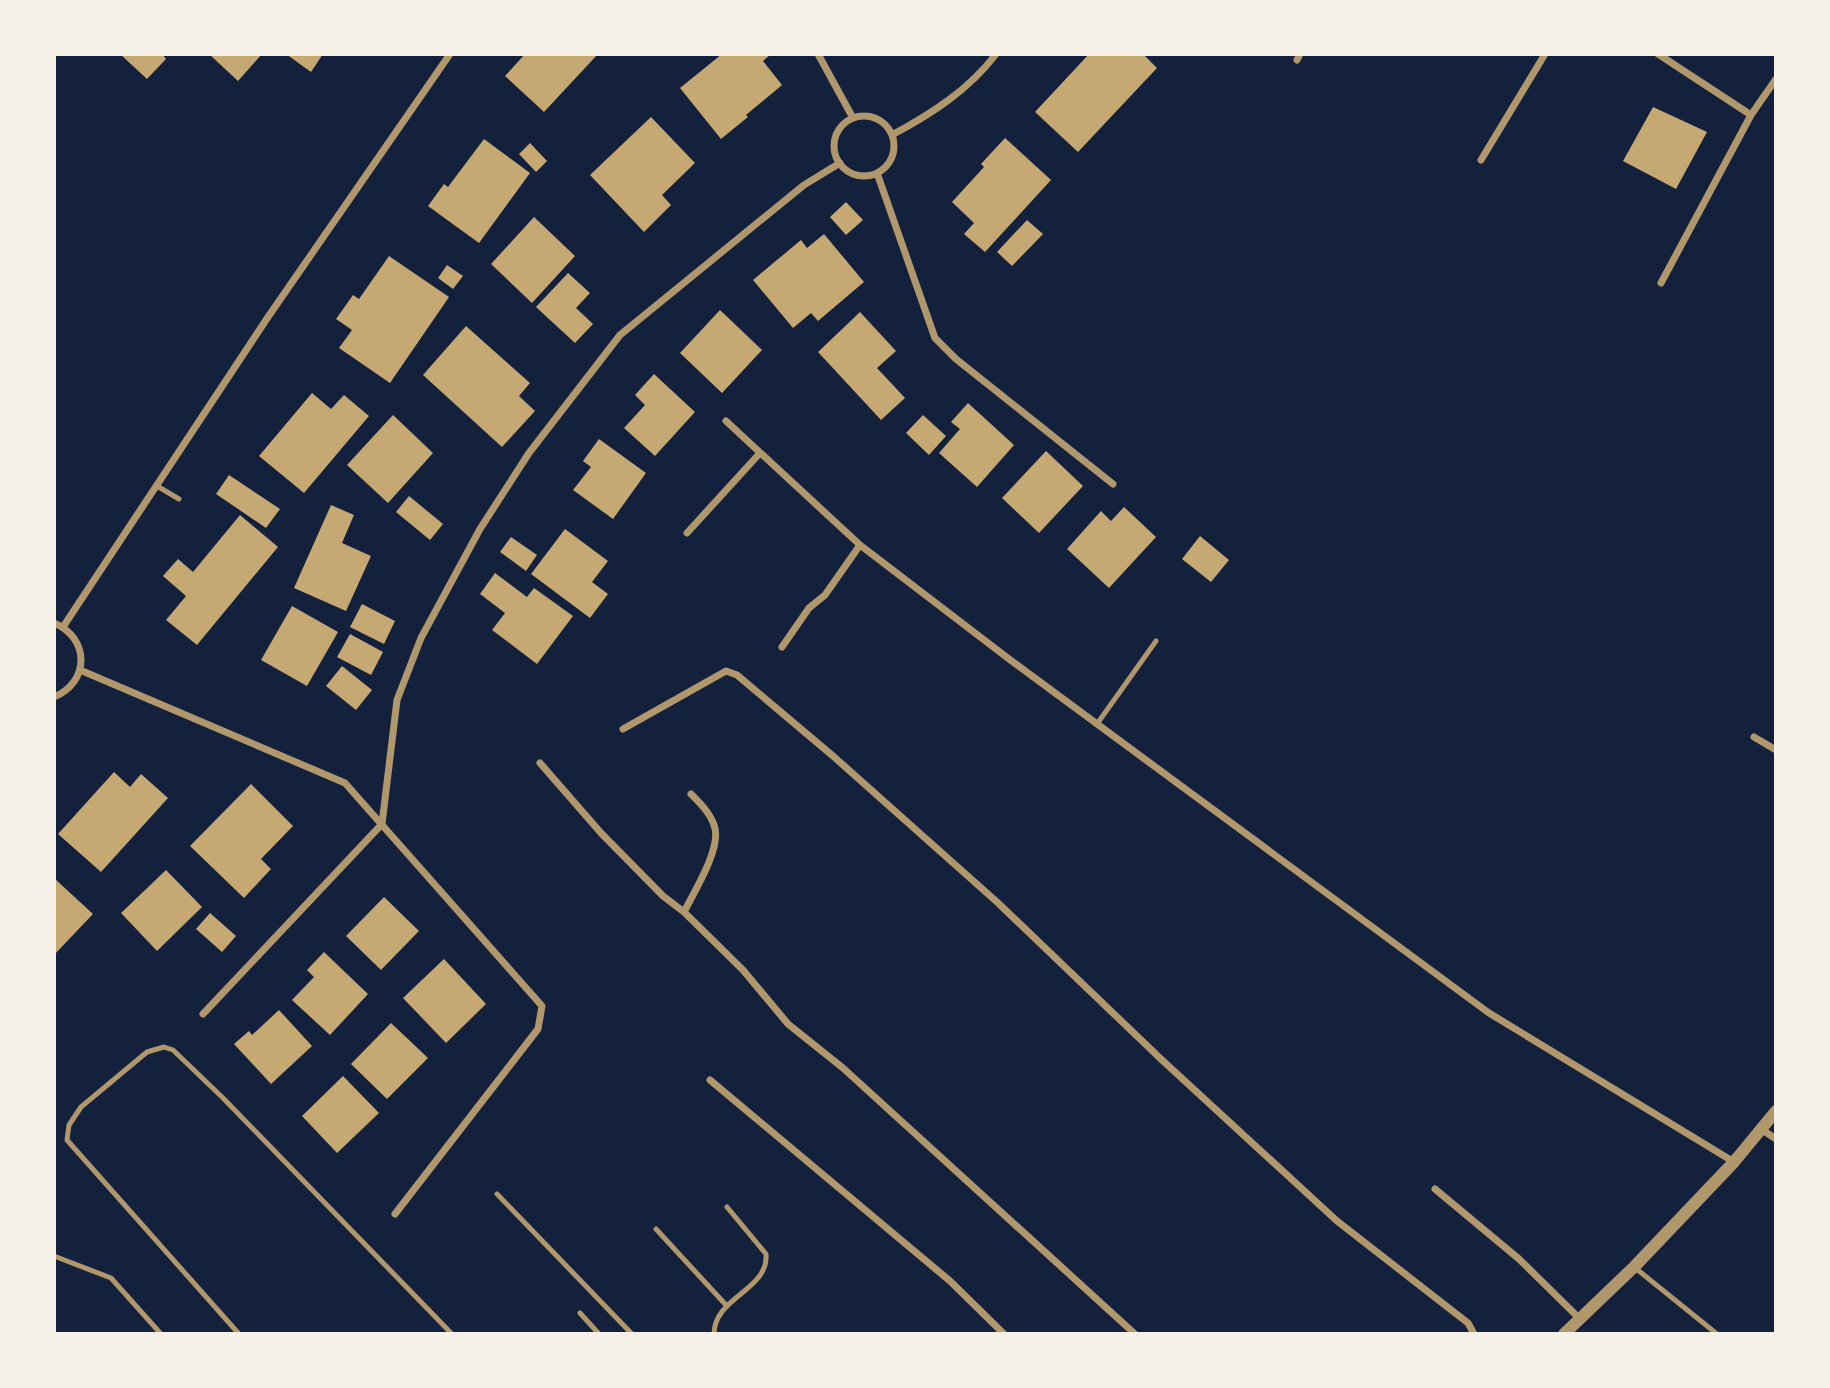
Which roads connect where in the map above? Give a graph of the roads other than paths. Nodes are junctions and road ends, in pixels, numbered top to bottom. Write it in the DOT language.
graph roads {
  1 [pos="450,54"];
  2 [pos="818,54"];
  3 [pos="996,54"];
  4 [pos="1545,54"];
  5 [pos="1658,54"];
  6 [pos="1776,79"];
  7 [pos="1751,115"];
  8 [pos="853,118"];
  9 [pos="892,135"];
  10 [pos="1481,160"];
  11 [pos="840,163"];
  12 [pos="877,173"];
  13 [pos="1661,284"];
  14 [pos="726,421"];
  15 [pos="760,453"];
  16 [pos="1113,484"];
  17 [pos="157,486"];
  18 [pos="179,499"];
  19 [pos="687,533"];
  20 [pos="860,545"];
  21 [pos="54,623"];
  22 [pos="63,627"];
  23 [pos="1156,641"];
  24 [pos="782,647"];
  25 [pos="80,670"];
  26 [pos="55,698"];
  27 [pos="1097,724"];
  28 [pos="623,729"];
  29 [pos="1754,737"];
  30 [pos="1776,750"];
  31 [pos="540,763"];
  32 [pos="691,794"];
  33 [pos="382,824"];
  34 [pos="684,912"];
  35 [pos="203,1014"];
  36 [pos="710,1080"];
  37 [pos="1776,1111"];
  38 [pos="1761,1129"];
  39 [pos="1776,1139"];
  40 [pos="1734,1162"];
  41 [pos="1435,1189"];
  42 [pos="497,1194"];
  43 [pos="727,1207"];
  44 [pos="395,1214"];
  45 [pos="656,1230"];
  46 [pos="54,1256"];
  47 [pos="1634,1267"];
  48 [pos="726,1305"];
  49 [pos="580,1313"];
  50 [pos="1579,1318"];
  51 [pos="161,1334"];
  52 [pos="239,1334"];
  53 [pos="452,1334"];
  54 [pos="599,1334"];
  55 [pos="632,1334"];
  56 [pos="715,1334"];
  57 [pos="1004,1334"];
  58 [pos="1135,1334"];
  59 [pos="1474,1334"];
  60 [pos="1564,1334"];
  61 [pos="1717,1334"];
  1 -- 17 [label="street"];
  2 -- 8 [label="street"];
  3 -- 9 [label="street"];
  4 -- 10 [label="street"];
  5 -- 7 [label="street"];
  6 -- 7 [label="street"];
  7 -- 13 [label="street"];
  8 -- 9 [label="street"];
  8 -- 11 [label="street"];
  9 -- 12 [label="street"];
  11 -- 12 [label="street"];
  11 -- 33 [label="street"];
  12 -- 16 [label="street"];
  14 -- 15 [label="street"];
  15 -- 19 [label="street"];
  15 -- 20 [label="street"];
  17 -- 18 [label="lane"];
  17 -- 22 [label="street"];
  20 -- 24 [label="street"];
  20 -- 27 [label="street"];
  21 -- 22 [label="street"];
  22 -- 25 [label="street"];
  23 -- 27 [label="lane"];
  25 -- 26 [label="street"];
  25 -- 33 [label="street"];
  27 -- 40 [label="street"];
  28 -- 59 [label="street"];
  29 -- 30 [label="street"];
  31 -- 34 [label="street"];
  32 -- 34 [label="street"];
  33 -- 35 [label="street"];
  33 -- 44 [label="street"];
  34 -- 58 [label="street"];
  36 -- 57 [label="street"];
  37 -- 38 [label="street"];
  38 -- 39 [label="street"];
  38 -- 40 [label="street"];
  40 -- 47 [label="street"];
  41 -- 50 [label="street"];
  42 -- 55 [label="lane"];
  43 -- 48 [label="lane"];
  45 -- 48 [label="lane"];
  46 -- 51 [label="lane"];
  47 -- 50 [label="street"];
  47 -- 61 [label="lane"];
  48 -- 56 [label="lane"];
  49 -- 54 [label="lane"];
  50 -- 60 [label="street"];
  52 -- 53 [label="lane"];
}
